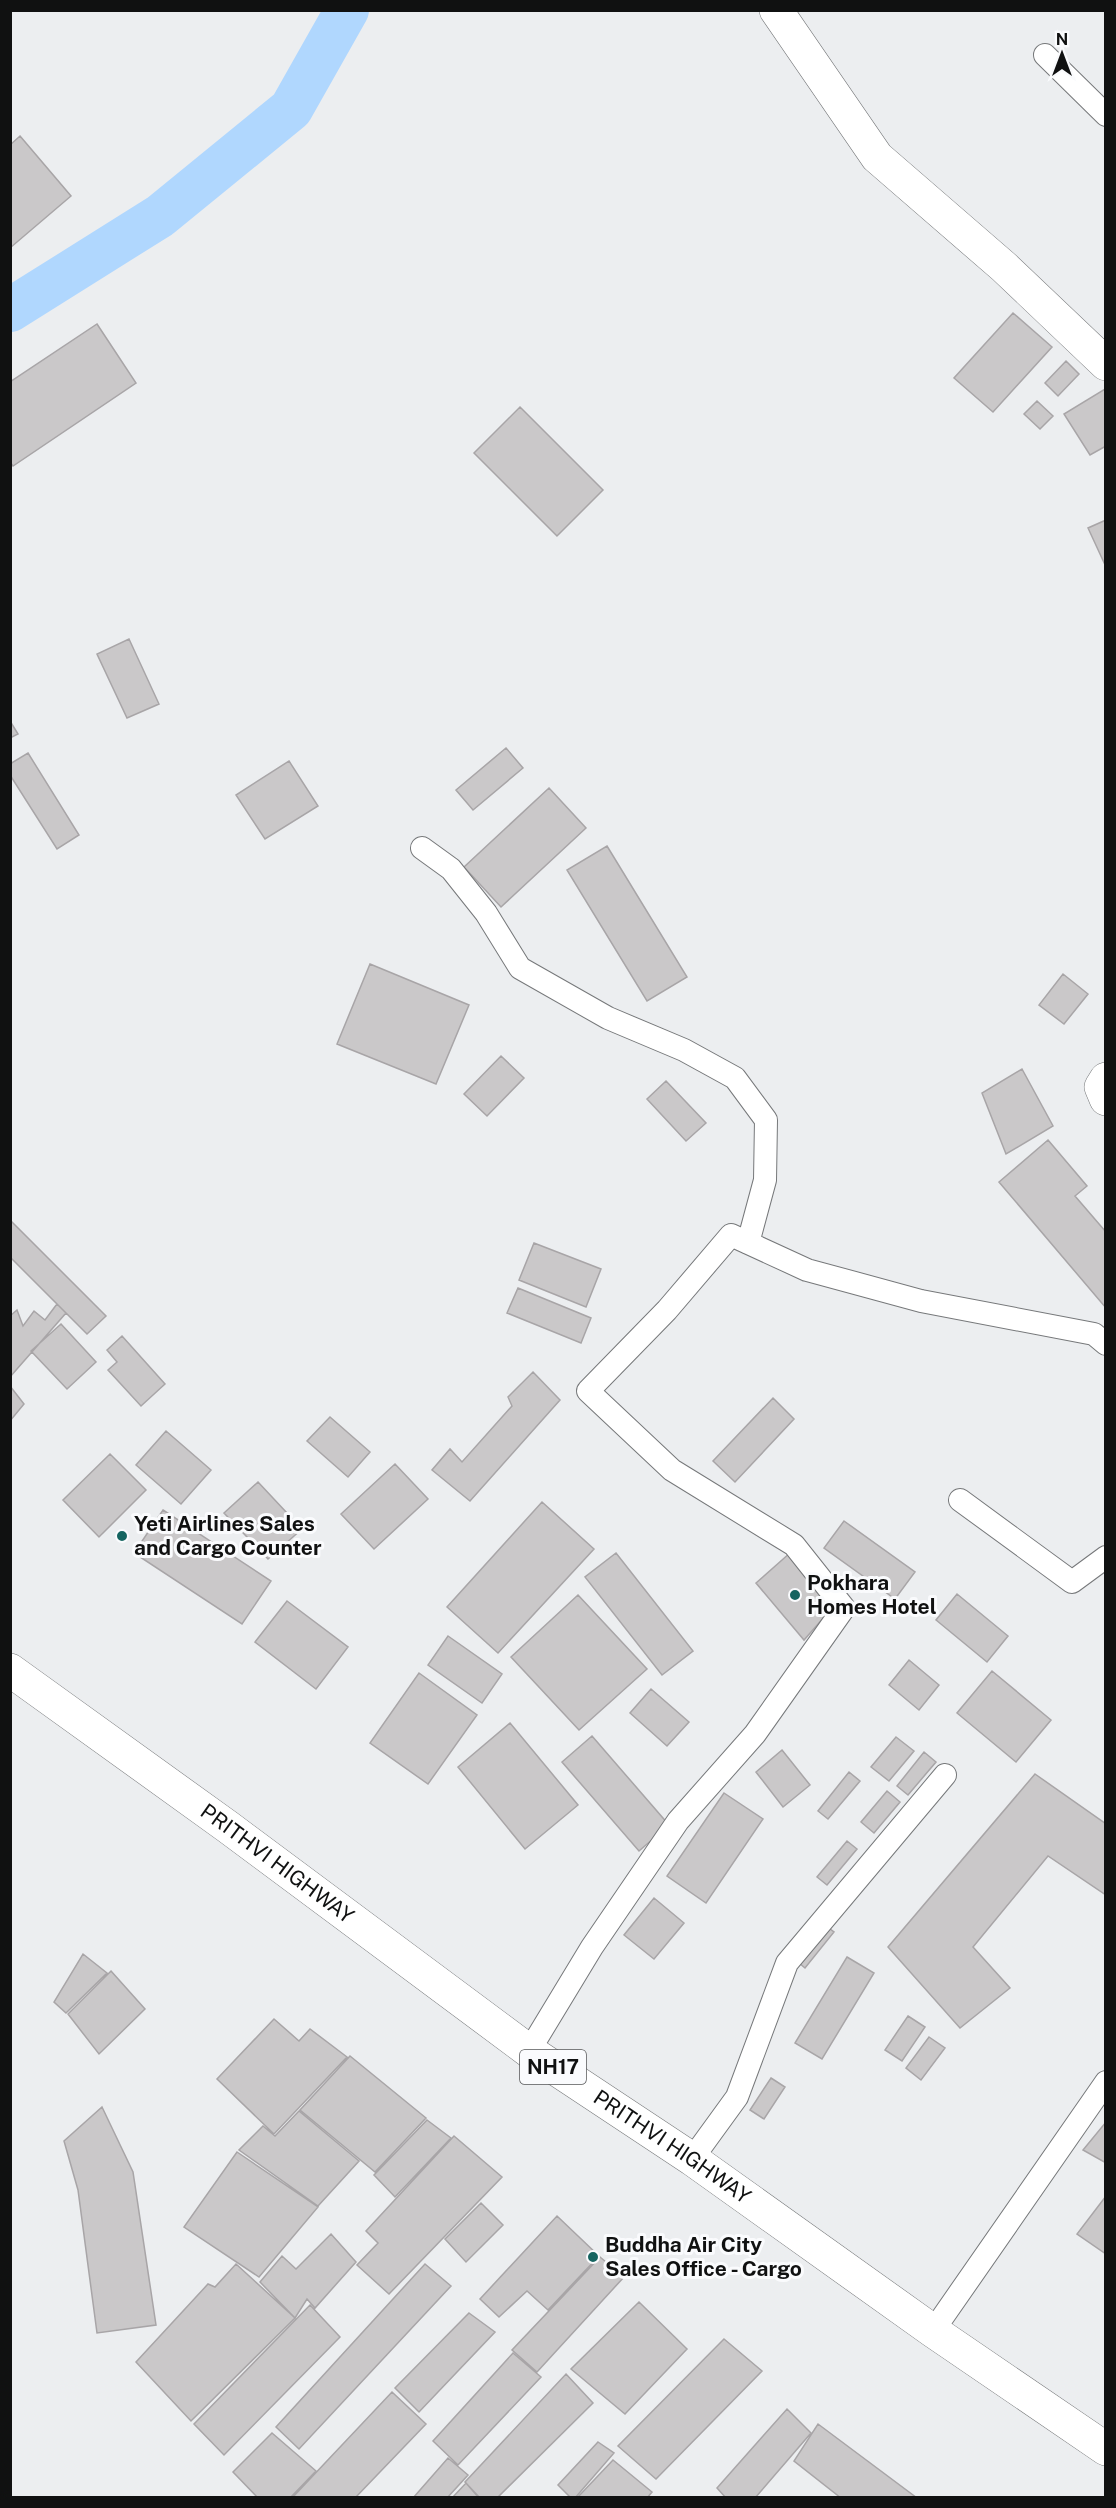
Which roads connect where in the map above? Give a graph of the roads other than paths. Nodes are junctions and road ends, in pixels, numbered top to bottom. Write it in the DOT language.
graph roads {
  1 [pos="776,10"];
  2 [pos="1045,55"];
  3 [pos="1106,115"];
  4 [pos="1106,364"];
  5 [pos="422,848"];
  6 [pos="1106,1079"];
  7 [pos="1106,1099"];
  8 [pos="748,1243"];
  9 [pos="1106,1344"];
  10 [pos="960,1500"];
  11 [pos="1106,1557"];
  12 [pos="10,1670"];
  13 [pos="945,1775"];
  14 [pos="529,2051"];
  15 [pos="1106,2082"];
  16 [pos="692,2159"];
  17 [pos="933,2331"];
  18 [pos="1106,2449"];
  1 -- 4 [label="main road"];
  2 -- 3 [label="lane"];
  5 -- 8 [label="lane"];
  6 -- 7 [label="main road"];
  8 -- 9 [label="lane"];
  8 -- 14 [label="lane"];
  10 -- 11 [label="lane"];
  12 -- 14 [label="main road, PRITHVI HIGHWAY / NH17"];
  13 -- 16 [label="lane"];
  14 -- 16 [label="main road, PRITHVI HIGHWAY / NH17"];
  15 -- 17 [label="lane"];
  16 -- 17 [label="main road, PRITHVI HIGHWAY / NH17"];
  17 -- 18 [label="main road, PRITHVI HIGHWAY / NH17"];
}
